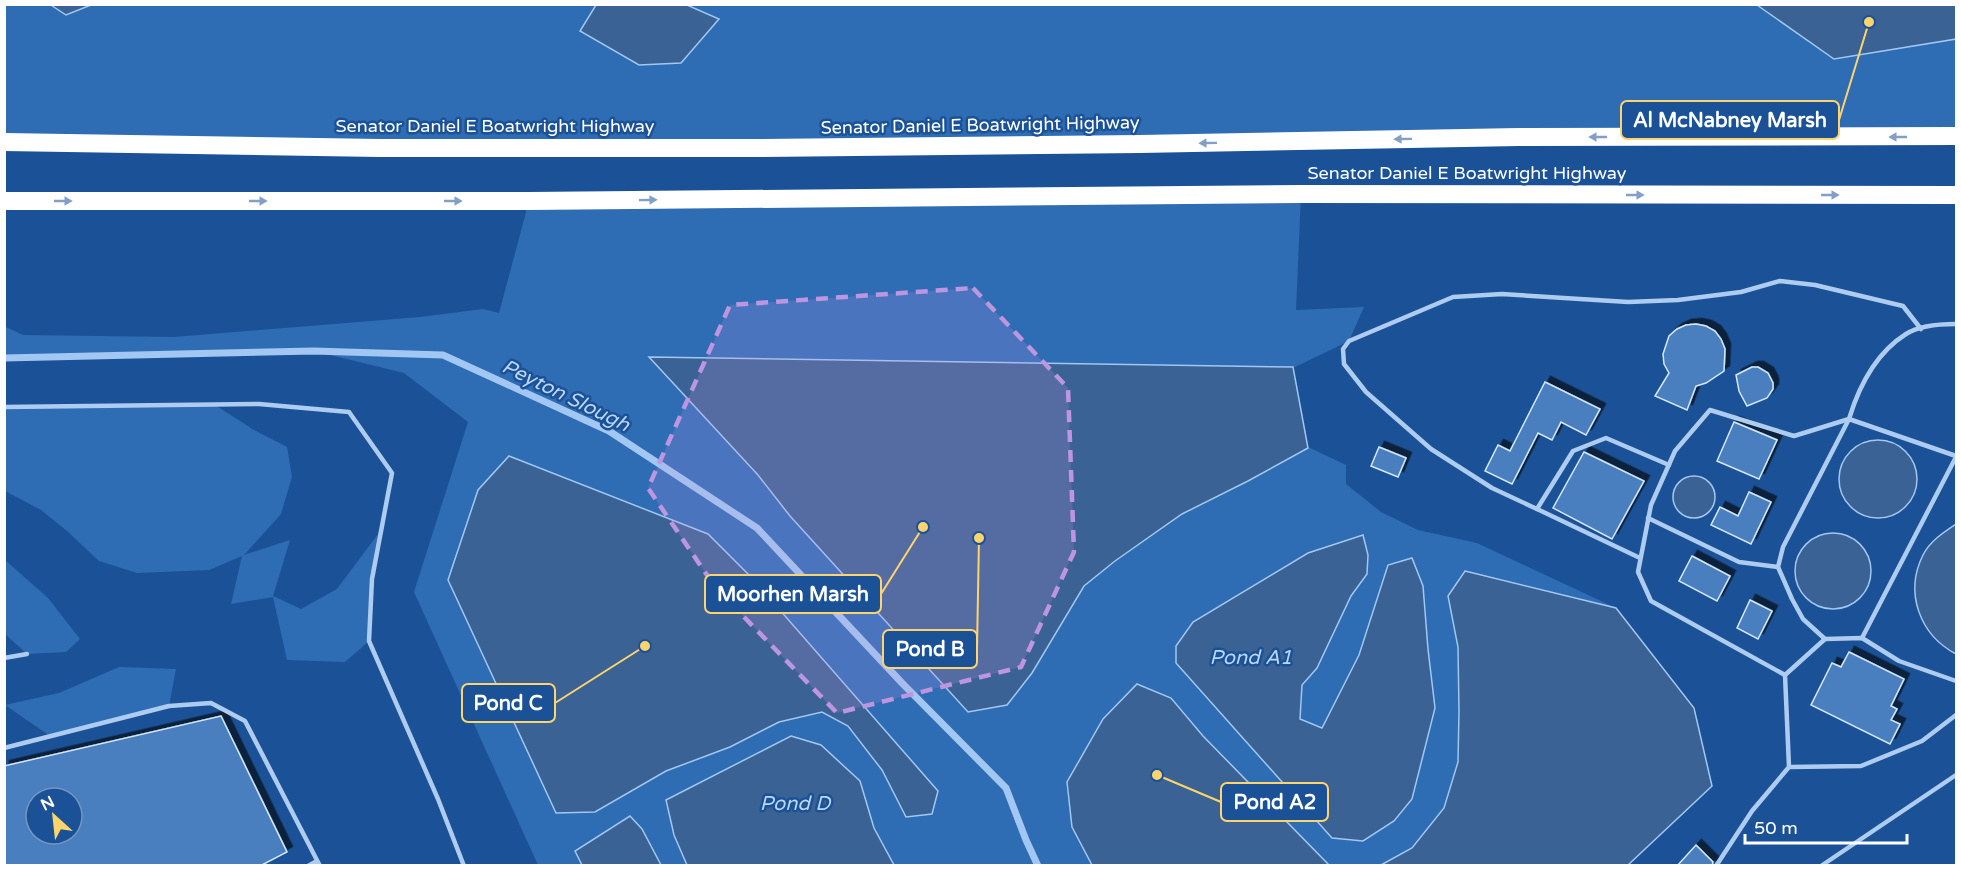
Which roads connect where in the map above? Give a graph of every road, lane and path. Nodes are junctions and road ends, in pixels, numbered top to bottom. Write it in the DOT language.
graph roads {
  1 [pos="1956,136"];
  2 [pos="4,142"];
  3 [pos="1956,195"];
  4 [pos="4,201"];
  5 [pos="1956,324"];
  6 [pos="1921,329"];
  7 [pos="4,407"];
  8 [pos="1850,419"];
  9 [pos="1956,457"];
  10 [pos="1669,465"];
  11 [pos="1537,509"];
  12 [pos="1648,518"];
  13 [pos="1640,558"];
  14 [pos="1778,567"];
  15 [pos="1862,638"];
  16 [pos="1825,639"];
  17 [pos="27,654"];
  18 [pos="4,658"];
  19 [pos="1785,675"];
  20 [pos="1956,681"];
  21 [pos="1956,715"];
  22 [pos="4,748"];
  23 [pos="1789,767"];
  24 [pos="1956,775"];
  25 [pos="318,863"];
  26 [pos="308,866"];
  27 [pos="465,866"];
  28 [pos="1716,866"];
  29 [pos="1821,866"];
  1 -- 2 [label="highway, Senator Daniel E Boatwright Highway, one-way"];
  4 -- 3 [label="highway, Senator Daniel E Boatwright Highway, one-way"];
  5 -- 6 [label="lane"];
  6 -- 8 [label="lane"];
  6 -- 11 [label="lane"];
  7 -- 27 [label="lane"];
  8 -- 9 [label="lane"];
  8 -- 10 [label="lane"];
  8 -- 14 [label="lane"];
  9 -- 15 [label="lane"];
  10 -- 11 [label="lane"];
  10 -- 12 [label="lane"];
  11 -- 13 [label="lane"];
  12 -- 13 [label="lane"];
  12 -- 14 [label="lane"];
  13 -- 19 [label="lane"];
  14 -- 16 [label="lane"];
  15 -- 16 [label="lane"];
  15 -- 20 [label="lane"];
  16 -- 19 [label="lane"];
  17 -- 18 [label="lane"];
  19 -- 23 [label="lane"];
  21 -- 23 [label="lane"];
  22 -- 25 [label="lane"];
  23 -- 28 [label="lane"];
  24 -- 29 [label="lane"];
  25 -- 26 [label="lane"];
}
